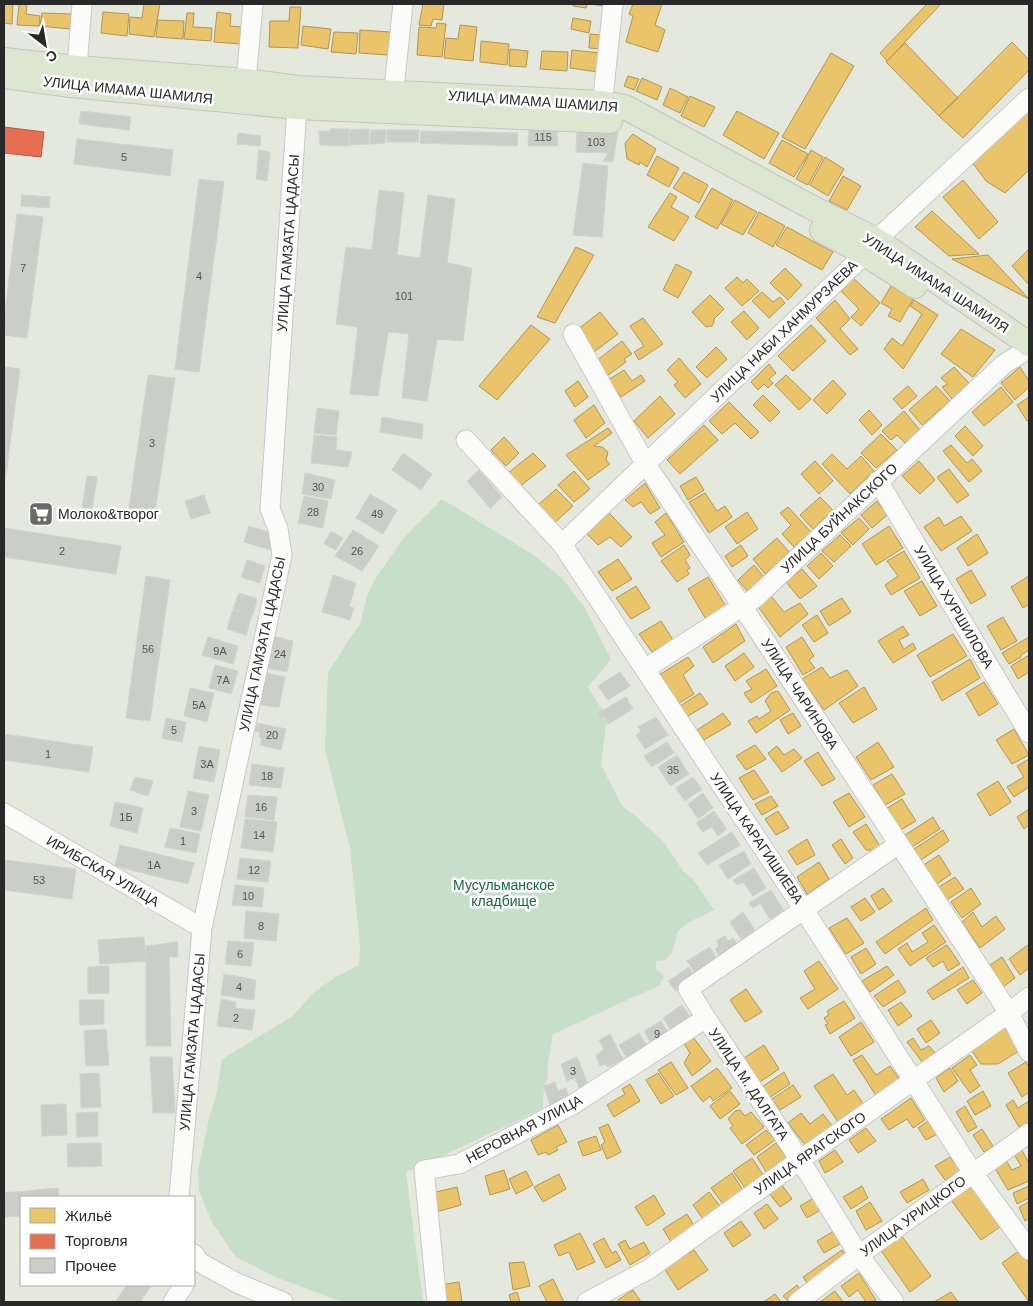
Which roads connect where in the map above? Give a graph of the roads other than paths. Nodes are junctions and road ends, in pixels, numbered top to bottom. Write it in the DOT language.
graph roads {
  1 [pos="82,4"];
  2 [pos="253,4"];
  3 [pos="403,4"];
  4 [pos="613,4"];
  5 [pos="4,60"];
  6 [pos="76,68"];
  7 [pos="4,76"];
  8 [pos="246,81"];
  9 [pos="297,97"];
  10 [pos="1029,98"];
  11 [pos="391,111"];
  12 [pos="601,112"];
  13 [pos="870,247"];
  14 [pos="573,334"];
  15 [pos="1027,351"];
  16 [pos="466,440"];
  17 [pos="645,464"];
  18 [pos="878,481"];
  19 [pos="562,544"];
  20 [pos="742,606"];
  21 [pos="645,669"];
  22 [pos="1029,733"];
  23 [pos="4,813"];
  24 [pos="899,844"];
  25 [pos="804,910"];
  26 [pos="202,928"];
  27 [pos="1029,997"];
  28 [pos="1009,1013"];
  29 [pos="706,1018"];
  30 [pos="1029,1052"];
  31 [pos="913,1080"];
  32 [pos="1029,1133"];
  33 [pos="800,1160"];
  34 [pos="973,1173"];
  35 [pos="179,1196"];
  36 [pos="1029,1250"];
  37 [pos="859,1255"];
  38 [pos="196,1262"];
  39 [pos="183,1286"];
  40 [pos="173,1302"];
  41 [pos="283,1302"];
  42 [pos="437,1302"];
  43 [pos="587,1302"];
  44 [pos="798,1302"];
  45 [pos="894,1302"];
  1 -- 6 [label="street"];
  2 -- 8 [label="street"];
  3 -- 11 [label="street"];
  4 -- 12 [label="street"];
  5 -- 6 [label="main road, УЛИЦА ИМАМА ШАМИЛЯ"];
  6 -- 8 [label="main road, УЛИЦА ИМАМА ШАМИЛЯ"];
  7 -- 9 [label="main road, УЛИЦА ИМАМА ШАМИЛЯ"];
  8 -- 9 [label="main road, УЛИЦА ИМАМА ШАМИЛЯ"];
  9 -- 11 [label="main road, УЛИЦА ИМАМА ШАМИЛЯ"];
  9 -- 12 [label="main road, УЛИЦА ИМАМА ШАМИЛЯ"];
  9 -- 26 [label="street, УЛИЦА ГАМЗАТА ЦАДАСЫ"];
  10 -- 13 [label="street, УЛИЦА НАБИ ХАНМУРЗАЕВА"];
  11 -- 12 [label="main road, УЛИЦА ИМАМА ШАМИЛЯ"];
  12 -- 13 [label="main road, УЛИЦА ИМАМА ШАМИЛЯ"];
  13 -- 15 [label="main road, УЛИЦА ИМАМА ШАМИЛЯ"];
  13 -- 17 [label="street, УЛИЦА НАБИ ХАНМУРЗАЕВА"];
  14 -- 17 [label="street, УЛИЦА ЧАРИНОВА"];
  15 -- 18 [label="street, УЛИЦА БУЙНАКСКОГО"];
  16 -- 19 [label="street, УЛИЦА КАРАГИШИЕВА"];
  17 -- 19 [label="street, УЛИЦА НАБИ ХАНМУРЗАЕВА"];
  17 -- 20 [label="street, УЛИЦА ЧАРИНОВА"];
  18 -- 20 [label="street, УЛИЦА БУЙНАКСКОГО"];
  18 -- 22 [label="street, УЛИЦА ХУРШИЛОВА"];
  19 -- 21 [label="street, УЛИЦА КАРАГИШИЕВА"];
  20 -- 21 [label="street, УЛИЦА БУЙНАКСКОГО"];
  20 -- 24 [label="street, УЛИЦА ЧАРИНОВА"];
  21 -- 25 [label="street, УЛИЦА КАРАГИШИЕВА"];
  23 -- 26 [label="street, ИРИБСКАЯ УЛИЦА"];
  24 -- 25 [label="street"];
  24 -- 28 [label="street, УЛИЦА ЧАРИНОВА"];
  25 -- 29 [label="street, УЛИЦА М. ДАЛГАТА"];
  25 -- 31 [label="street, УЛИЦА КАРАГИШИЕВА"];
  26 -- 35 [label="street, УЛИЦА ГАМЗАТА ЦАДАСЫ"];
  27 -- 28 [label="street, УЛИЦА ЯРАГСКОГО"];
  28 -- 30 [label="street, УЛИЦА ЧАРИНОВА"];
  28 -- 31 [label="street, УЛИЦА ЯРАГСКОГО"];
  29 -- 33 [label="street, УЛИЦА М. ДАЛГАТА"];
  29 -- 42 [label="street, НЕРОВНАЯ УЛИЦА"];
  31 -- 33 [label="street, УЛИЦА ЯРАГСКОГО"];
  31 -- 34 [label="street, УЛИЦА КАРАГИШИЕВА"];
  32 -- 34 [label="street, УЛИЦА УРИЦКОГО"];
  33 -- 37 [label="street, УЛИЦА М. ДАЛГАТА"];
  33 -- 43 [label="street, УЛИЦА ЯРАГСКОГО"];
  34 -- 36 [label="street, УЛИЦА КАРАГИШИЕВА"];
  34 -- 37 [label="street, УЛИЦА УРИЦКОГО"];
  37 -- 44 [label="street, УЛИЦА УРИЦКОГО"];
  37 -- 45 [label="street, УЛИЦА М. ДАЛГАТА"];
  38 -- 41 [label="street"];
  39 -- 40 [label="street"];
}
